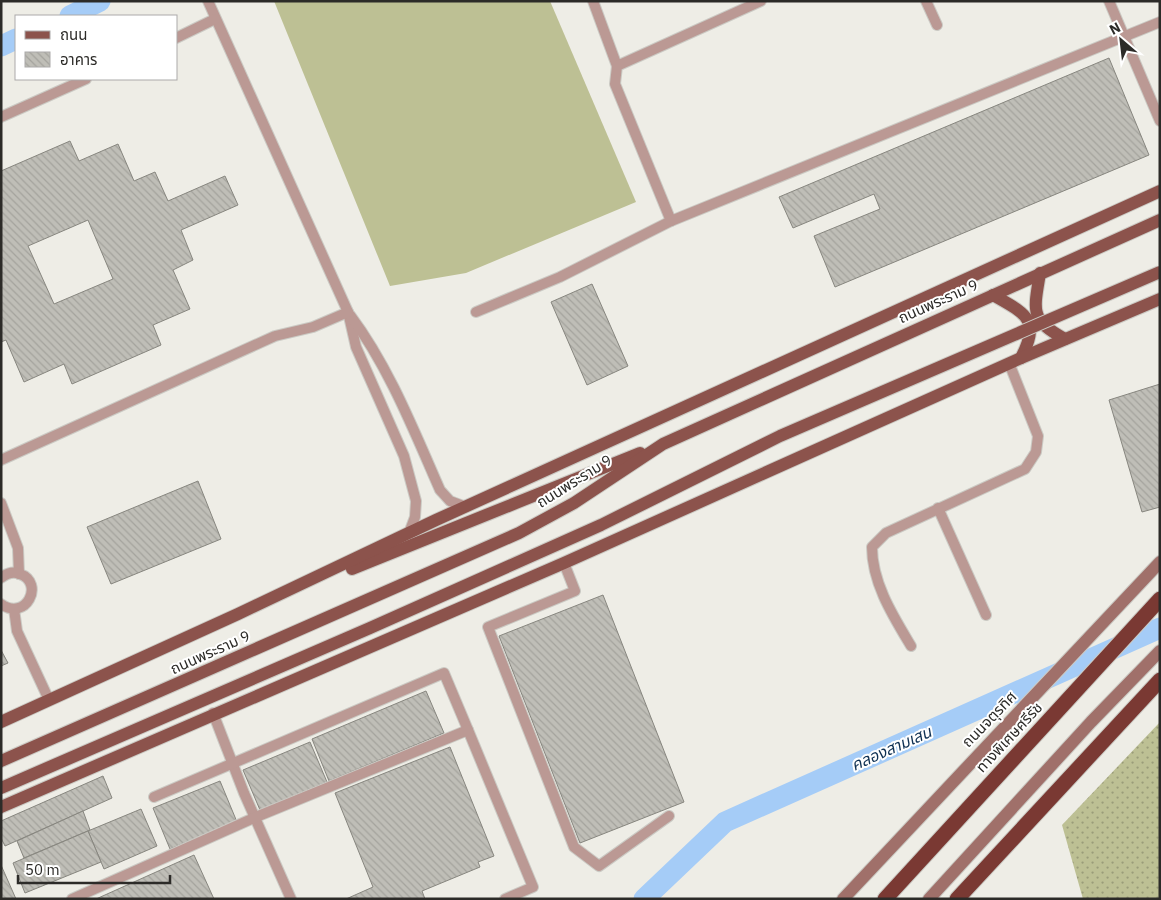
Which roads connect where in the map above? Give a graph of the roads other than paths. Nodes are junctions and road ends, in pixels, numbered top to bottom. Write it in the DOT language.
graph roads {
  1 [pos="208,1"];
  2 [pos="592,1"];
  3 [pos="761,1"];
  4 [pos="926,1"];
  5 [pos="1109,1"];
  6 [pos="215,19"];
  7 [pos="1160,22"];
  8 [pos="937,25"];
  9 [pos="178,37"];
  10 [pos="1124,37"];
  11 [pos="617,66"];
  12 [pos="84,80"];
  13 [pos="1,117"];
  14 [pos="1160,121"];
  15 [pos="1160,191"];
  16 [pos="1160,211"];
  17 [pos="1160,220"];
  18 [pos="671,221"];
  19 [pos="1125,235"];
  20 [pos="1160,272"];
  21 [pos="1040,273"];
  22 [pos="993,294"];
  23 [pos="1160,299"];
  24 [pos="348,312"];
  25 [pos="476,312"];
  26 [pos="1064,339"];
  27 [pos="1015,360"];
  28 [pos="663,444"];
  29 [pos="1,460"];
  30 [pos="1,504"];
  31 [pos="466,507"];
  32 [pos="938,508"];
  33 [pos="409,533"];
  34 [pos="1160,562"];
  35 [pos="564,563"];
  36 [pos="19,574"];
  37 [pos="1,578"];
  38 [pos="1160,600"];
  39 [pos="1,604"];
  40 [pos="14,609"];
  41 [pos="238,614"];
  42 [pos="986,615"];
  43 [pos="911,646"];
  44 [pos="1160,651"];
  45 [pos="1160,680"];
  46 [pos="49,700"];
  47 [pos="213,713"];
  48 [pos="1,722"];
  49 [pos="468,730"];
  50 [pos="1,761"];
  51 [pos="233,763"];
  52 [pos="1,788"];
  53 [pos="154,797"];
  54 [pos="1,806"];
  55 [pos="669,816"];
  56 [pos="256,818"];
  57 [pos="72,899"];
  58 [pos="291,899"];
  59 [pos="505,899"];
  60 [pos="843,899"];
  61 [pos="885,899"];
  62 [pos="929,899"];
  63 [pos="956,899"];
  1 -- 6 [label="lane"];
  2 -- 11 [label="lane"];
  3 -- 11 [label="lane"];
  4 -- 8 [label="lane"];
  5 -- 10 [label="lane"];
  6 -- 9 [label="lane"];
  6 -- 24 [label="lane"];
  7 -- 10 [label="lane"];
  10 -- 14 [label="lane"];
  10 -- 18 [label="lane"];
  11 -- 18 [label="lane"];
  12 -- 13 [label="lane"];
  15 -- 31 [label="main road, ถนนพระราม 9"];
  16 -- 19 [label="main road"];
  17 -- 19 [label="main road, ถนนพระราม 9"];
  18 -- 25 [label="lane"];
  19 -- 21 [label="main road, ถนนพระราม 9"];
  20 -- 52 [label="main road, bridge"];
  21 -- 22 [label="main road, ถนนพระราม 9"];
  21 -- 26 [label="main road"];
  22 -- 27 [label="main road"];
  22 -- 28 [label="main road, ถนนพระราม 9"];
  23 -- 26 [label="main road"];
  24 -- 29 [label="lane"];
  24 -- 31 [label="lane"];
  24 -- 33 [label="lane"];
  26 -- 27 [label="main road"];
  27 -- 32 [label="lane"];
  27 -- 35 [label="main road"];
  28 -- 41 [label="main road"];
  28 -- 50 [label="main road, ถนนพระราม 9"];
  30 -- 36 [label="lane"];
  31 -- 33 [label="main road, ถนนพระราม 9"];
  32 -- 42 [label="lane"];
  32 -- 43 [label="lane"];
  33 -- 41 [label="main road, ถนนพระราม 9"];
  34 -- 60 [label="main road, ถนนจตุรทิศ"];
  35 -- 47 [label="main road"];
  35 -- 55 [label="lane"];
  36 -- 37 [label="lane"];
  36 -- 40 [label="lane"];
  38 -- 61 [label="highway, ทางพิเศษศรีรัช"];
  39 -- 40 [label="lane"];
  40 -- 46 [label="lane"];
  41 -- 46 [label="main road, ถนนพระราม 9"];
  44 -- 62 [label="main road"];
  45 -- 63 [label="highway"];
  46 -- 48 [label="main road, ถนนพระราม 9"];
  47 -- 51 [label="lane"];
  47 -- 54 [label="main road"];
  49 -- 51 [label="lane"];
  49 -- 56 [label="lane"];
  49 -- 59 [label="lane"];
  51 -- 53 [label="lane"];
  51 -- 56 [label="lane"];
  56 -- 57 [label="lane"];
  56 -- 58 [label="lane"];
}
